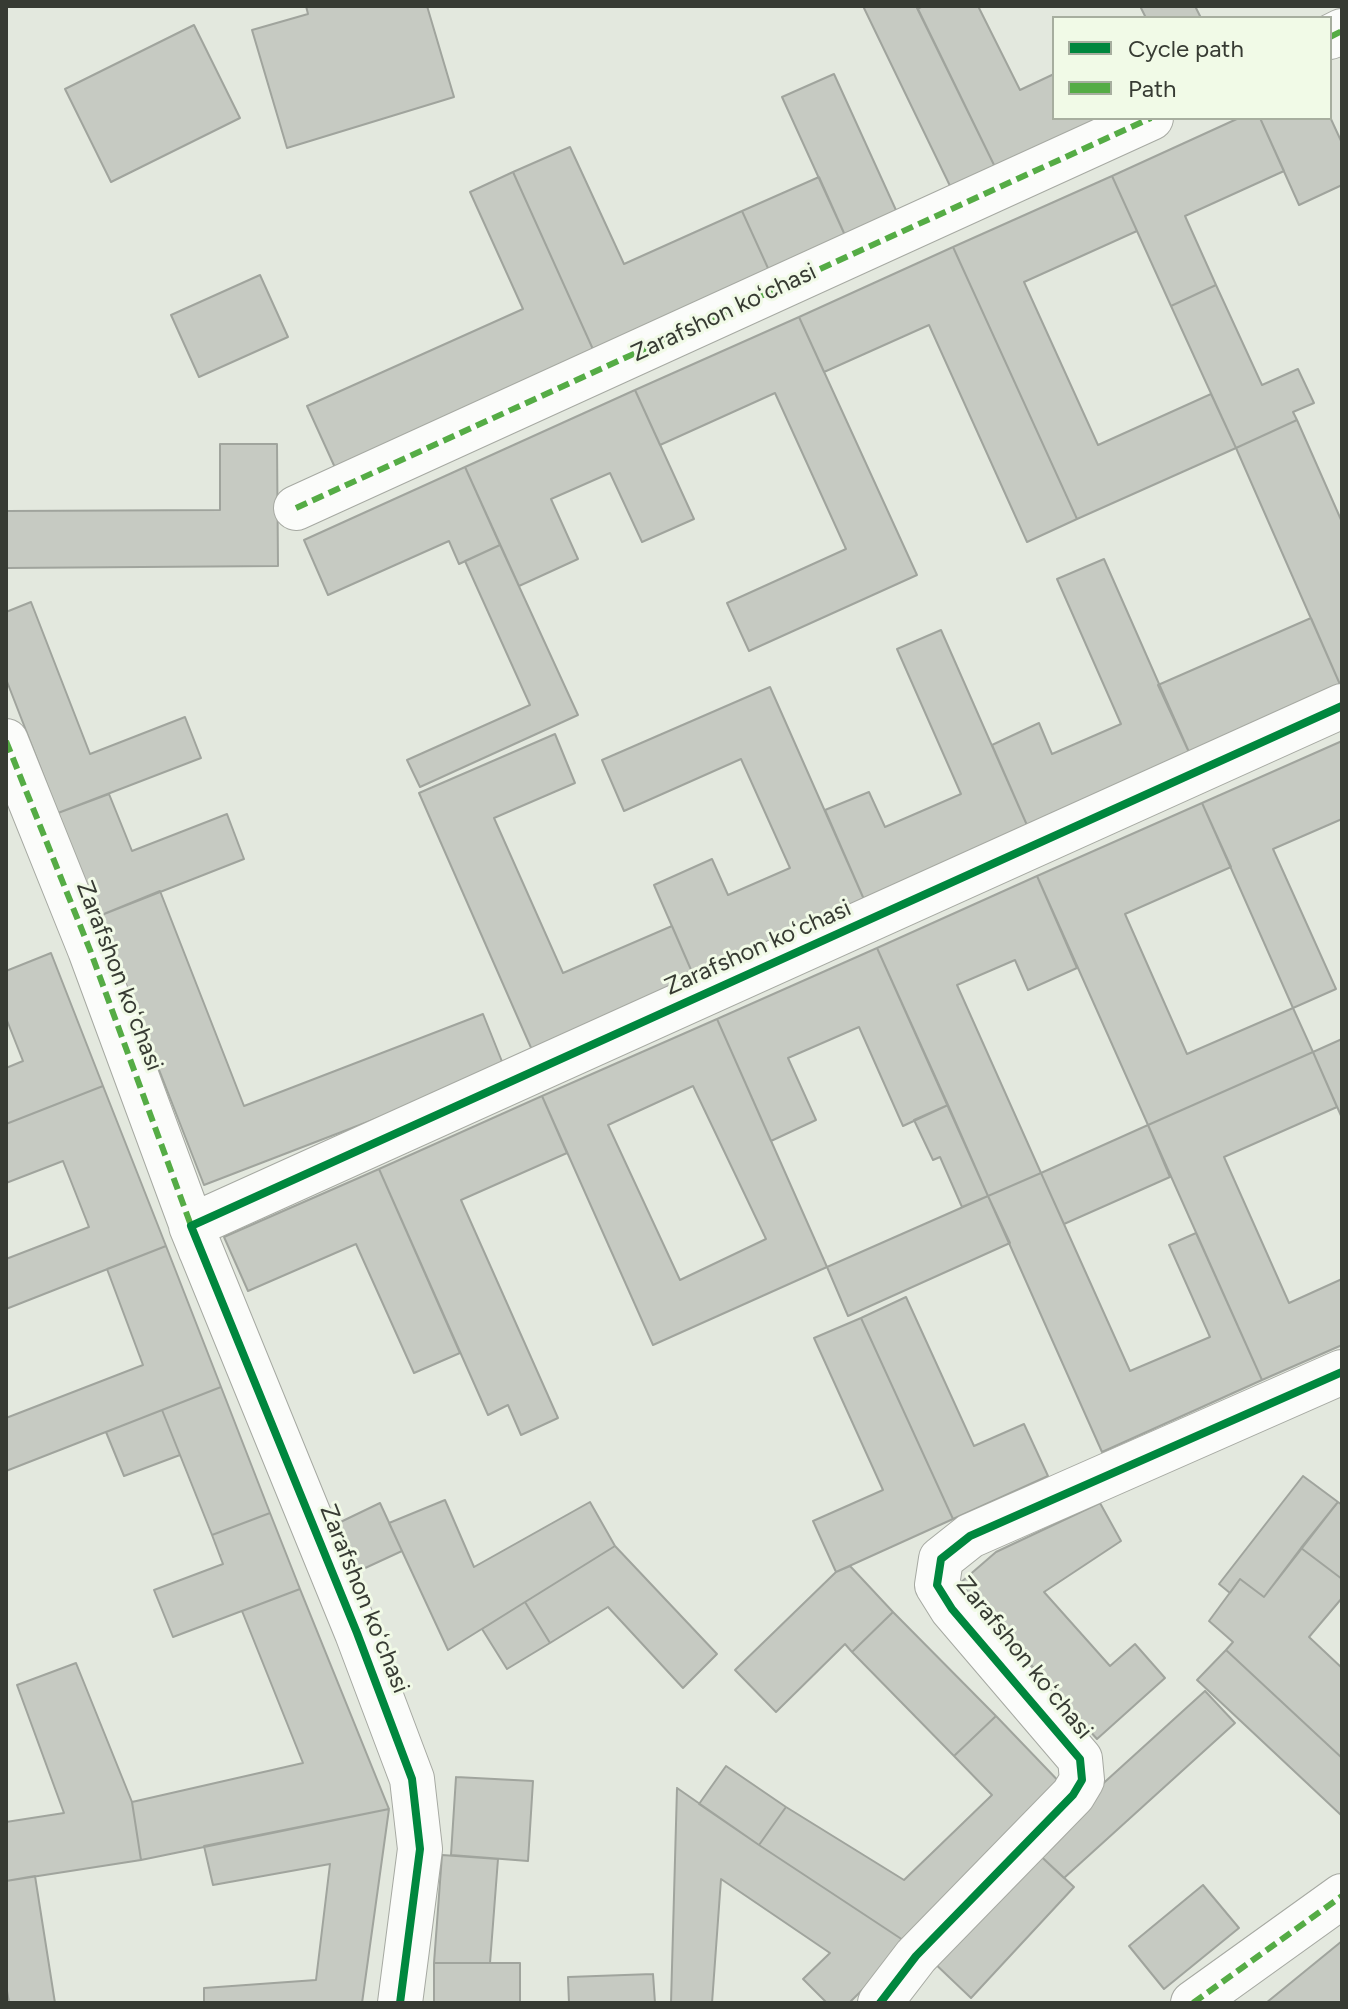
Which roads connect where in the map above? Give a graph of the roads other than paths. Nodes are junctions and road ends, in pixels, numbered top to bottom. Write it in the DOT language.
graph roads {
  1 [pos="1147,120"];
  2 [pos="296,508"];
  3 [pos="1342,706"];
  4 [pos="6,741"];
  5 [pos="191,1226"];
  6 [pos="1342,1372"];
  7 [pos="1342,1896"];
  8 [pos="400,2003"];
  9 [pos="880,2003"];
  10 [pos="1193,2003"];
  1 -- 2 [label="street, Zarafshon koʻchasi"];
  3 -- 5 [label="street, Zarafshon koʻchasi"];
  4 -- 5 [label="street, Zarafshon koʻchasi"];
  5 -- 8 [label="street, Zarafshon koʻchasi"];
  6 -- 9 [label="street, Zarafshon koʻchasi"];
  7 -- 10 [label="street"];
}
